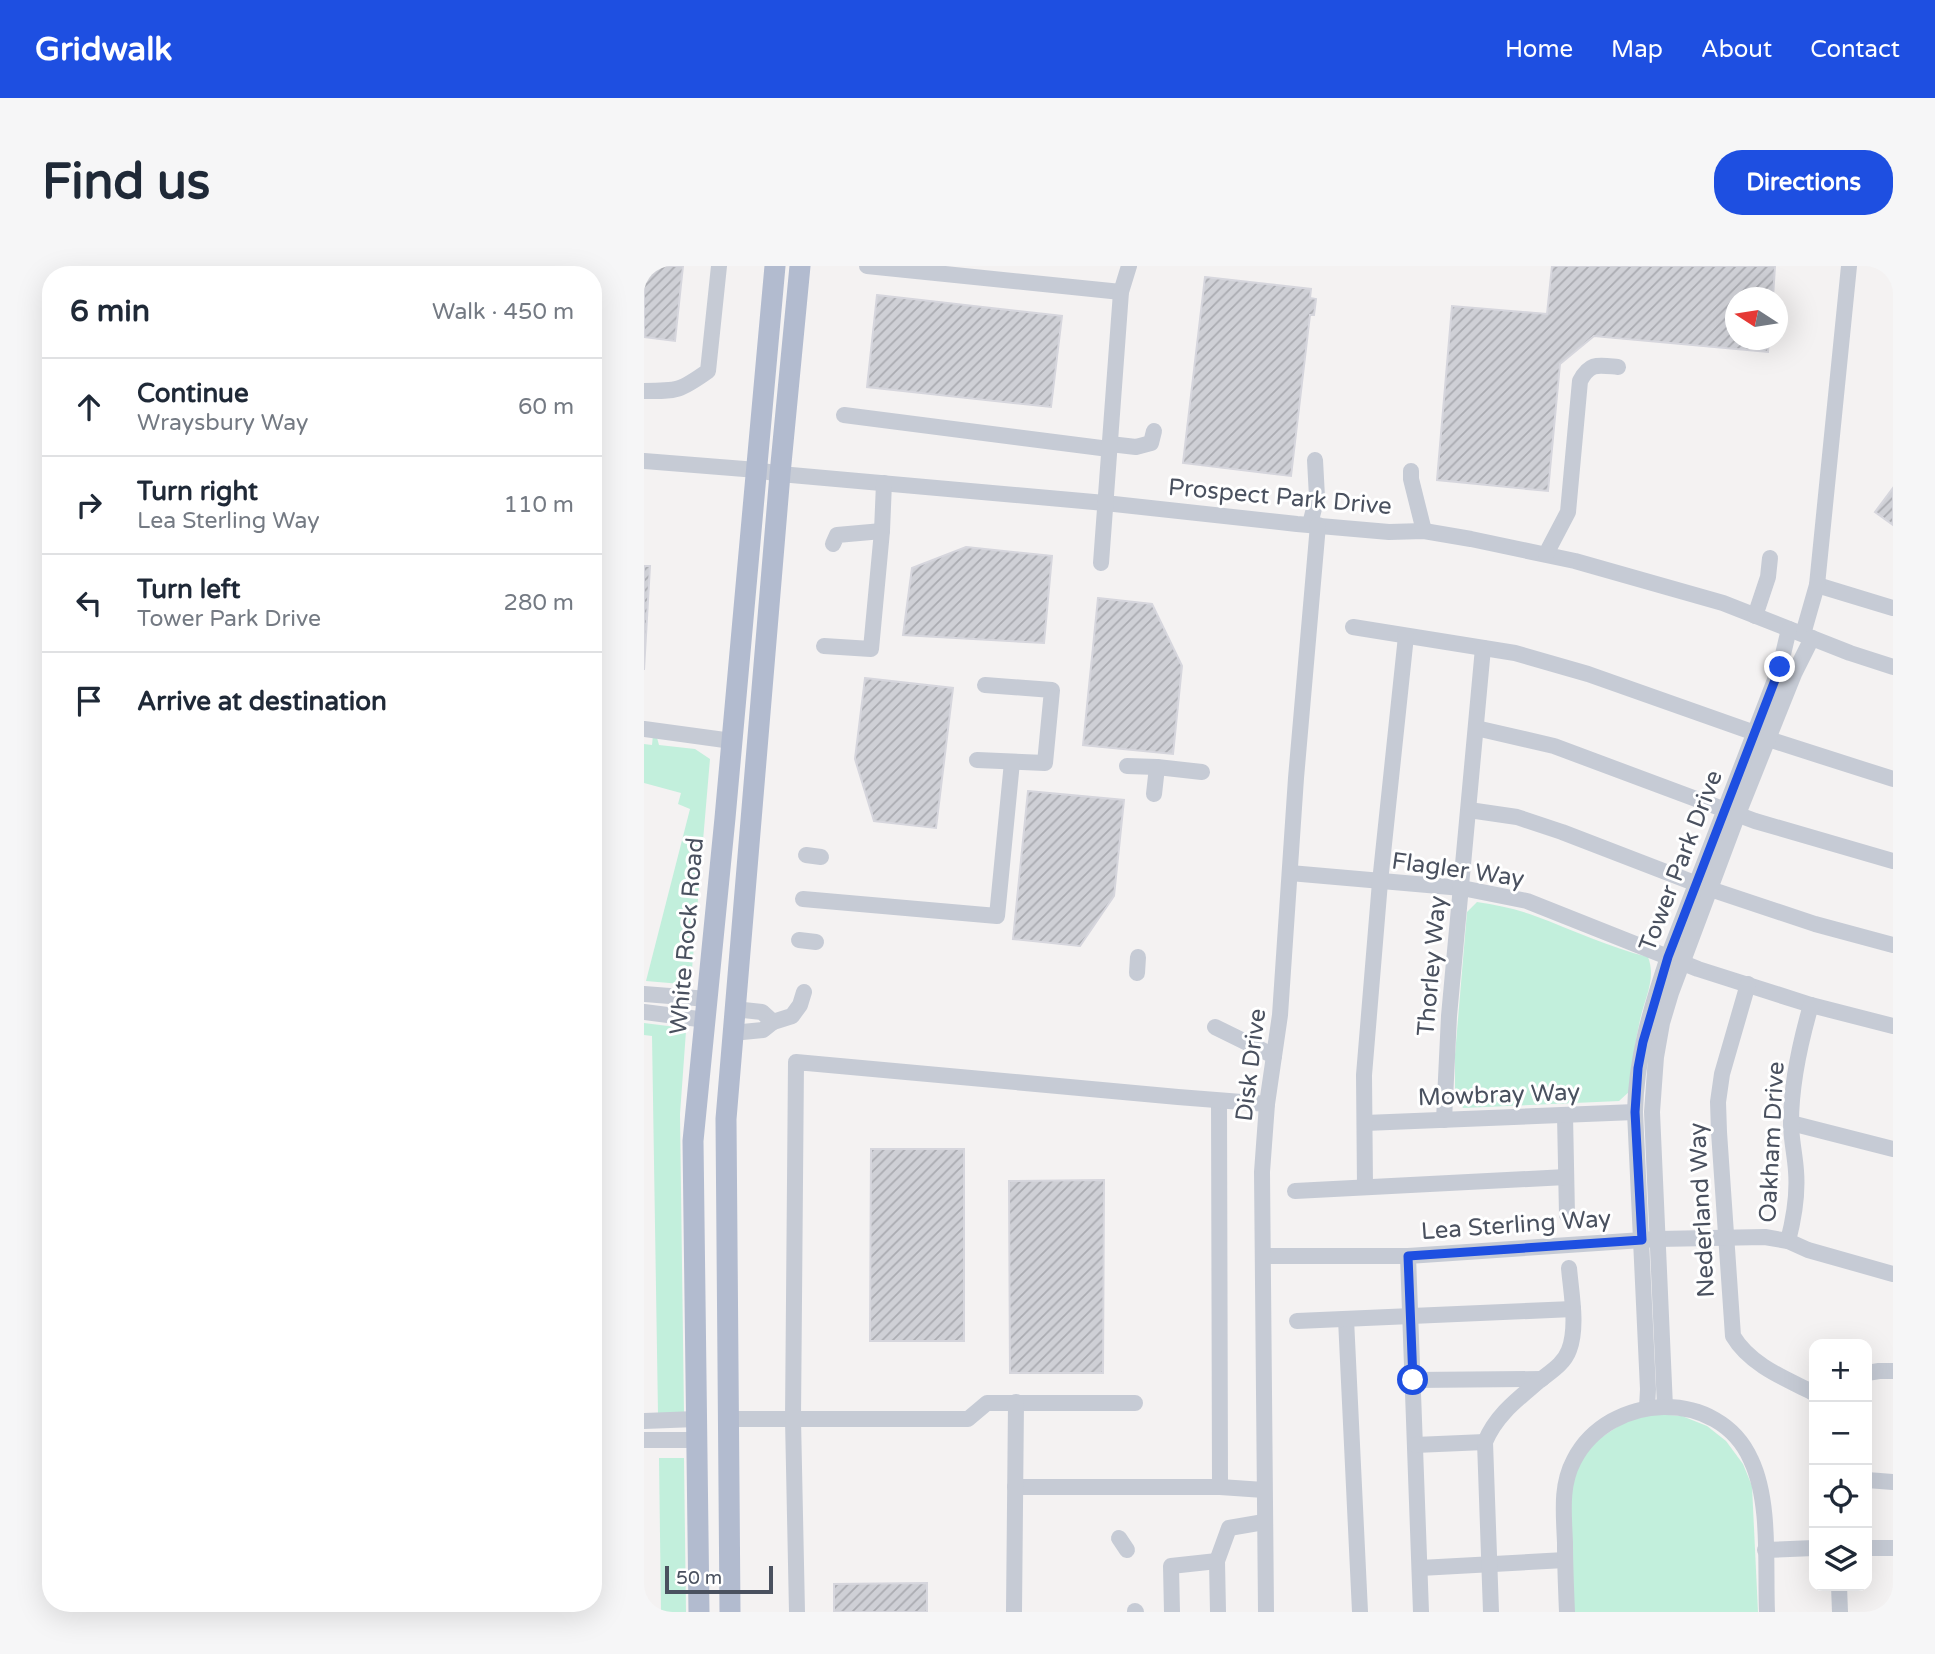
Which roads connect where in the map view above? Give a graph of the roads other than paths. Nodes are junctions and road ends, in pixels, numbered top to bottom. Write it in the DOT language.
graph roads {
  1 [pos="719,266"];
  2 [pos="775,266"];
  3 [pos="800,266"];
  4 [pos="867,266"];
  5 [pos="1129,266"];
  6 [pos="1849,266"];
  7 [pos="980,272"];
  8 [pos="1121,292"];
  9 [pos="1618,367"];
  10 [pos="644,391"];
  11 [pos="844,415"];
  12 [pos="1154,431"];
  13 [pos="1110,447"];
  14 [pos="1315,460"];
  15 [pos="644,461"];
  16 [pos="757,470"];
  17 [pos="1411,471"];
  18 [pos="780,474"];
  19 [pos="884,483"];
  20 [pos="1105,503"];
  21 [pos="1314,524"];
  22 [pos="882,531"];
  23 [pos="1424,531"];
  24 [pos="833,544"];
  25 [pos="1546,554"];
  26 [pos="1770,558"];
  27 [pos="1101,563"];
  28 [pos="1817,584"];
  29 [pos="1893,608"];
  30 [pos="1755,616"];
  31 [pos="1353,627"];
  32 [pos="1801,634"];
  33 [pos="1406,636"];
  34 [pos="824,646"];
  35 [pos="1483,648"];
  36 [pos="1893,667"];
  37 [pos="985,685"];
  38 [pos="1476,728"];
  39 [pos="644,729"];
  40 [pos="1761,736"];
  41 [pos="732,741"];
  42 [pos="977,760"];
  43 [pos="1012,762"];
  44 [pos="1127,766"];
  45 [pos="1157,766"];
  46 [pos="1202,772"];
  47 [pos="1893,779"];
  48 [pos="1154,794"];
  49 [pos="1469,810"];
  50 [pos="1732,812"];
  51 [pos="1893,861"];
  52 [pos="1290,873"];
  53 [pos="1380,882"];
  54 [pos="1703,886"];
  55 [pos="1462,888"];
  56 [pos="803,899"];
  57 [pos="1893,945"];
  58 [pos="1675,960"];
  59 [pos="1748,985"];
  60 [pos="804,992"];
  61 [pos="644,994"];
  62 [pos="1811,1004"];
  63 [pos="707,1009"];
  64 [pos="734,1009"];
  65 [pos="644,1012"];
  66 [pos="773,1022"];
  67 [pos="1893,1026"];
  68 [pos="1215,1027"];
  69 [pos="732,1032"];
  70 [pos="1274,1056"];
  71 [pos="1219,1101"];
  72 [pos="1267,1104"];
  73 [pos="1635,1112"];
  74 [pos="1565,1115"];
  75 [pos="1444,1120"];
  76 [pos="1365,1123"];
  77 [pos="1791,1123"];
  78 [pos="1893,1149"];
  79 [pos="1566,1177"];
  80 [pos="1365,1187"];
  81 [pos="1295,1191"];
  82 [pos="1567,1214"];
  83 [pos="1726,1237"];
  84 [pos="1649,1240"];
  85 [pos="1788,1241"];
  86 [pos="1263,1256"];
  87 [pos="1408,1256"];
  88 [pos="1569,1268"];
  89 [pos="1893,1274"];
  90 [pos="1573,1309"];
  91 [pos="1410,1315"];
  92 [pos="1346,1318"];
  93 [pos="1297,1321"];
  94 [pos="1893,1371"];
  95 [pos="1872,1372"];
  96 [pos="1542,1379"];
  97 [pos="1413,1380"];
  98 [pos="1809,1391"];
  99 [pos="1016,1402"];
  100 [pos="1135,1403"];
  101 [pos="1665,1407"];
  102 [pos="1647,1408"];
  103 [pos="728,1419"];
  104 [pos="793,1419"];
  105 [pos="644,1421"];
  106 [pos="696,1429"];
  107 [pos="644,1440"];
  108 [pos="1485,1442"];
  109 [pos="1415,1446"];
  110 [pos="1872,1480"];
  111 [pos="1893,1482"];
  112 [pos="1015,1488"];
  113 [pos="1220,1488"];
  114 [pos="1264,1490"];
  115 [pos="1264,1522"];
  116 [pos="1809,1548"];
  117 [pos="1872,1548"];
  118 [pos="1893,1548"];
  119 [pos="1765,1550"];
  120 [pos="1565,1560"];
  121 [pos="1217,1561"];
  122 [pos="1490,1564"];
  123 [pos="1420,1568"];
  124 [pos="1839,1591"];
  125 [pos="699,1612"];
  126 [pos="730,1612"];
  127 [pos="797,1612"];
  128 [pos="1014,1612"];
  129 [pos="1172,1612"];
  130 [pos="1218,1612"];
  131 [pos="1266,1612"];
  132 [pos="1360,1612"];
  133 [pos="1421,1612"];
  134 [pos="1491,1612"];
  135 [pos="1567,1612"];
  136 [pos="1768,1612"];
  137 [pos="1840,1612"];
  1 -- 10 [label="street"];
  2 -- 16 [label="main road, White Rock Road"];
  3 -- 18 [label="main road"];
  4 -- 7 [label="street"];
  5 -- 8 [label="street"];
  6 -- 28 [label="street"];
  7 -- 8 [label="street"];
  8 -- 13 [label="street"];
  9 -- 25 [label="street"];
  11 -- 13 [label="street"];
  12 -- 13 [label="street"];
  13 -- 20 [label="street"];
  14 -- 21 [label="street, Disk Drive"];
  15 -- 16 [label="street, Prospect Park Drive"];
  16 -- 18 [label="street, Prospect Park Drive"];
  16 -- 41 [label="main road, White Rock Road"];
  17 -- 23 [label="street"];
  18 -- 19 [label="street, Prospect Park Drive"];
  18 -- 64 [label="main road"];
  19 -- 20 [label="street, Prospect Park Drive"];
  19 -- 22 [label="street"];
  20 -- 21 [label="street, Prospect Park Drive"];
  20 -- 27 [label="street"];
  21 -- 23 [label="street, Prospect Park Drive"];
  21 -- 52 [label="street, Disk Drive"];
  22 -- 24 [label="street"];
  22 -- 34 [label="street"];
  23 -- 25 [label="street, Prospect Park Drive"];
  25 -- 30 [label="street, Prospect Park Drive"];
  26 -- 30 [label="street"];
  28 -- 29 [label="street"];
  28 -- 32 [label="street"];
  30 -- 32 [label="street, Prospect Park Drive"];
  31 -- 33 [label="street"];
  32 -- 36 [label="street, Prospect Park Drive"];
  32 -- 40 [label="street, Tower Park Drive"];
  32 -- 40 [label="street, Tower Park Drive"];
  33 -- 35 [label="street"];
  33 -- 53 [label="street"];
  35 -- 38 [label="street, Thorley Way"];
  35 -- 40 [label="street"];
  37 -- 43 [label="street"];
  38 -- 49 [label="street, Thorley Way"];
  38 -- 50 [label="street"];
  39 -- 41 [label="street"];
  40 -- 47 [label="street"];
  40 -- 50 [label="street, Tower Park Drive"];
  41 -- 63 [label="main road, White Rock Road"];
  42 -- 43 [label="street"];
  43 -- 56 [label="street"];
  44 -- 45 [label="street"];
  45 -- 46 [label="street"];
  45 -- 48 [label="street"];
  49 -- 54 [label="street"];
  49 -- 55 [label="street, Thorley Way"];
  50 -- 51 [label="street"];
  50 -- 54 [label="street, Tower Park Drive"];
  52 -- 53 [label="street, Flagler Way"];
  52 -- 70 [label="street, Disk Drive"];
  53 -- 55 [label="street, Flagler Way"];
  53 -- 76 [label="street"];
  54 -- 57 [label="street"];
  54 -- 58 [label="street, Tower Park Drive"];
  55 -- 58 [label="street, Flagler Way"];
  55 -- 75 [label="street, Thorley Way"];
  58 -- 59 [label="street, Flagler Way"];
  58 -- 73 [label="street, Tower Park Drive"];
  58 -- 84 [label="street, Tower Park Drive"];
  59 -- 62 [label="street, Flagler Way"];
  59 -- 83 [label="street, Nederland Way"];
  60 -- 66 [label="street"];
  61 -- 63 [label="street"];
  62 -- 67 [label="street, Flagler Way"];
  62 -- 77 [label="street, Oakham Drive"];
  63 -- 65 [label="street"];
  63 -- 106 [label="main road, White Rock Road"];
  64 -- 66 [label="street"];
  64 -- 69 [label="main road"];
  66 -- 69 [label="street"];
  68 -- 70 [label="street"];
  69 -- 103 [label="main road"];
  70 -- 72 [label="street, Disk Drive"];
  71 -- 72 [label="street"];
  71 -- 104 [label="street"];
  71 -- 113 [label="street"];
  72 -- 86 [label="street, Disk Drive"];
  73 -- 74 [label="street, Mowbray Way"];
  73 -- 84 [label="street, Tower Park Drive"];
  74 -- 75 [label="street, Mowbray Way"];
  74 -- 79 [label="street"];
  75 -- 76 [label="street, Mowbray Way"];
  76 -- 80 [label="street"];
  77 -- 78 [label="street"];
  77 -- 85 [label="street, Oakham Drive"];
  79 -- 80 [label="street"];
  79 -- 82 [label="street"];
  80 -- 81 [label="street"];
  83 -- 84 [label="street, Lea Sterling Way"];
  83 -- 85 [label="street, Lea Sterling Way"];
  83 -- 98 [label="street, Nederland Way"];
  84 -- 87 [label="street, Lea Sterling Way"];
  84 -- 101 [label="street, Tower Park Drive"];
  84 -- 102 [label="street, Tower Park Drive"];
  85 -- 89 [label="street, Lea Sterling Way"];
  86 -- 87 [label="street, Lea Sterling Way"];
  86 -- 114 [label="street, Disk Drive"];
  87 -- 91 [label="street"];
  88 -- 90 [label="street"];
  90 -- 91 [label="street"];
  90 -- 96 [label="street"];
  91 -- 92 [label="street"];
  91 -- 97 [label="street"];
  92 -- 93 [label="street"];
  92 -- 132 [label="street"];
  94 -- 95 [label="street"];
  96 -- 97 [label="street"];
  96 -- 108 [label="street"];
  97 -- 109 [label="street"];
  99 -- 100 [label="street"];
  99 -- 104 [label="street"];
  99 -- 112 [label="street"];
  101 -- 102 [label="street"];
  101 -- 119 [label="street"];
  102 -- 120 [label="street"];
  103 -- 104 [label="street"];
  103 -- 126 [label="main road"];
  104 -- 127 [label="street"];
  105 -- 106 [label="street"];
  106 -- 107 [label="street"];
  106 -- 125 [label="main road, White Rock Road"];
  108 -- 109 [label="street"];
  108 -- 122 [label="street"];
  109 -- 123 [label="street"];
  110 -- 111 [label="street"];
  112 -- 113 [label="street"];
  112 -- 128 [label="street"];
  113 -- 114 [label="street"];
  114 -- 115 [label="street, Disk Drive"];
  115 -- 121 [label="street"];
  115 -- 131 [label="street, Disk Drive"];
  116 -- 119 [label="street"];
  117 -- 118 [label="street"];
  119 -- 136 [label="street"];
  120 -- 122 [label="street"];
  120 -- 135 [label="street"];
  121 -- 129 [label="street"];
  121 -- 130 [label="street"];
  122 -- 123 [label="street"];
  122 -- 134 [label="street"];
  123 -- 133 [label="street"];
  124 -- 137 [label="street"];
}
